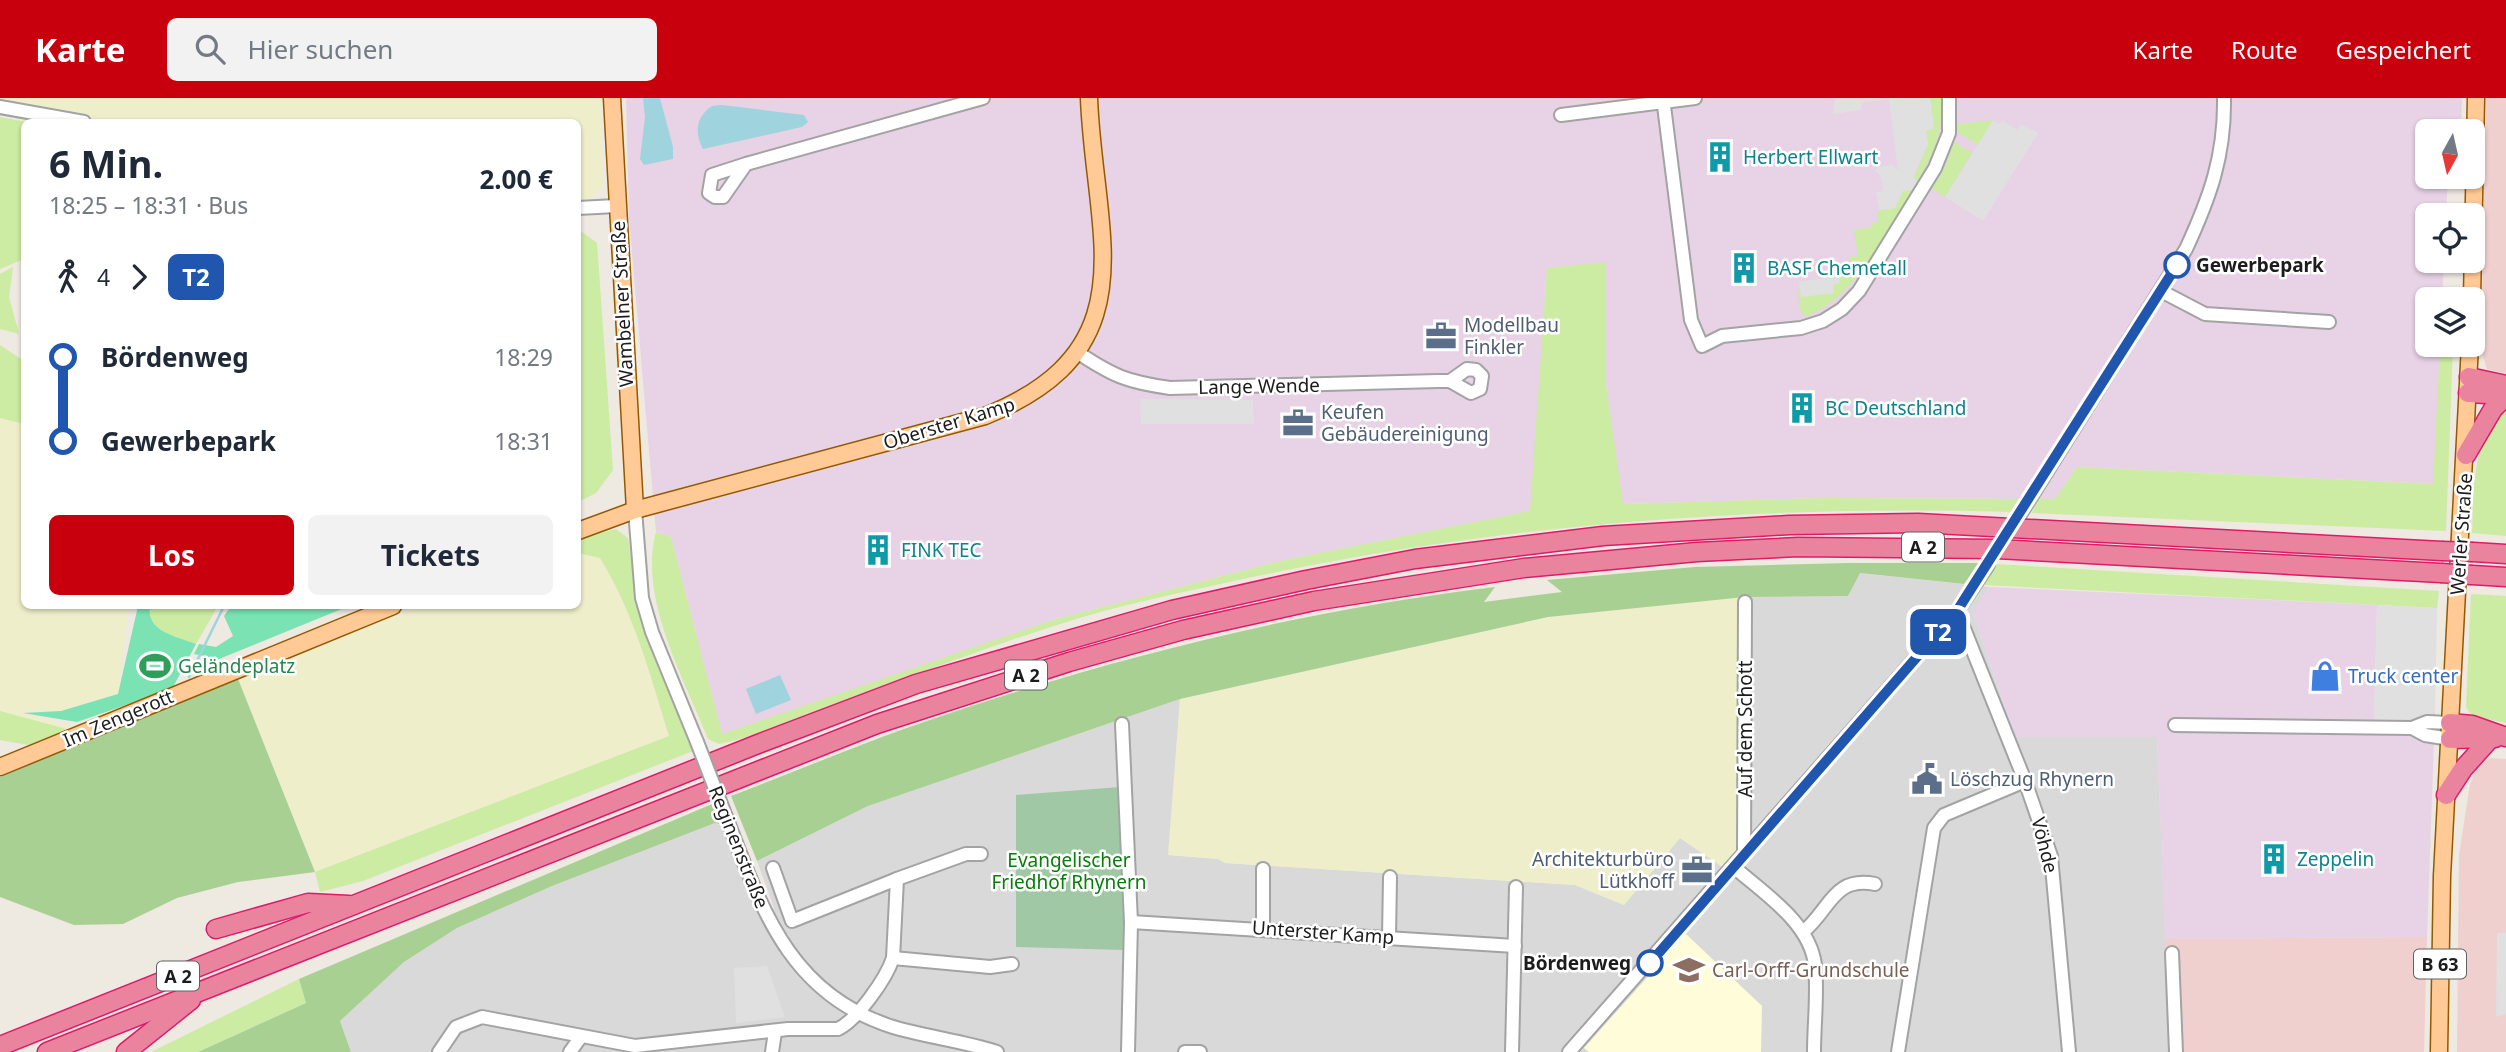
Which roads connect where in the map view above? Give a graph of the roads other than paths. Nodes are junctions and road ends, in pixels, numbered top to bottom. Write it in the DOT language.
graph roads {
  1 [pos="612,98"];
  2 [pos="984,98"];
  3 [pos="1090,98"];
  4 [pos="1695,98"];
  5 [pos="1949,98"];
  6 [pos="2224,98"];
  7 [pos="2476,98"];
  8 [pos="1663,100"];
  9 [pos="0,107"];
  10 [pos="1561,115"];
  11 [pos="67,119"];
  12 [pos="746,164"];
  13 [pos="616,206"];
  14 [pos="581,208"];
  15 [pos="2472,287"];
  16 [pos="2161,291"];
  17 [pos="2329,322"];
  18 [pos="1077,352"];
  19 [pos="2469,357"];
  20 [pos="1450,381"];
  21 [pos="2468,385"];
  22 [pos="2506,385"];
  23 [pos="2506,396"];
  24 [pos="2466,455"];
  25 [pos="635,510"];
  26 [pos="2021,513"];
  27 [pos="581,530"];
  28 [pos="2506,555"];
  29 [pos="1988,565"];
  30 [pos="2506,577"];
  31 [pos="1745,602"];
  32 [pos="386,609"];
  33 [pos="1957,611"];
  34 [pos="1122,724"];
  35 [pos="2175,725"];
  36 [pos="2450,731"];
  37 [pos="2498,738"];
  38 [pos="0,767"];
  39 [pos="2025,781"];
  40 [pos="2446,795"];
  41 [pos="981,853"];
  42 [pos="1744,855"];
  43 [pos="1734,867"];
  44 [pos="773,868"];
  45 [pos="1263,869"];
  46 [pos="1390,877"];
  47 [pos="897,879"];
  48 [pos="1875,884"];
  49 [pos="1516,887"];
  50 [pos="356,906"];
  51 [pos="1131,922"];
  52 [pos="1263,928"];
  53 [pos="216,929"];
  54 [pos="1803,932"];
  55 [pos="1389,937"];
  56 [pos="1515,946"];
  57 [pos="2172,953"];
  58 [pos="893,958"];
  59 [pos="1012,964"];
  60 [pos="202,991"];
  61 [pos="856,1012"];
  62 [pos="775,1031"];
  63 [pos="580,1038"];
  64 [pos="0,1046"];
  65 [pos="47,1052"];
  66 [pos="125,1052"];
  67 [pos="439,1052"];
  68 [pos="570,1052"];
  69 [pos="772,1052"];
  70 [pos="997,1052"];
  71 [pos="1128,1052"];
  72 [pos="1185,1052"];
  73 [pos="1200,1052"];
  74 [pos="1512,1052"];
  75 [pos="1569,1052"];
  76 [pos="1814,1052"];
  77 [pos="1898,1052"];
  78 [pos="2069,1052"];
  79 [pos="2176,1052"];
  80 [pos="2439,1052"];
  1 -- 13 [label="main road, Wambelner Straße"];
  2 -- 12 [label="street"];
  3 -- 18 [label="main road, Oberster Kamp"];
  4 -- 8 [label="street"];
  5 -- 8 [label="street"];
  6 -- 16 [label="street"];
  7 -- 15 [label="main road"];
  8 -- 10 [label="street"];
  9 -- 11 [label="street"];
  13 -- 14 [label="street"];
  13 -- 25 [label="main road, Wambelner Straße"];
  16 -- 17 [label="street"];
  16 -- 26 [label="street"];
  18 -- 20 [label="street, Lange Wende"];
  18 -- 25 [label="main road, Oberster Kamp"];
  19 -- 21 [label="main road, Werler Straße / B 63"];
  21 -- 22 [label="highway"];
  21 -- 23 [label="highway"];
  21 -- 24 [label="main road, Werler Straße / B 63"];
  23 -- 24 [label="highway"];
  24 -- 36 [label="main road, Werler Straße / B 63"];
  25 -- 27 [label="main road"];
  25 -- 61 [label="street, Reginenstraße, bridge"];
  28 -- 50 [label="highway, A 2, bridge"];
  29 -- 33 [label="street"];
  30 -- 60 [label="highway, A 2, bridge"];
  31 -- 42 [label="street, Auf dem Schott"];
  32 -- 38 [label="main road, Im Zengerott"];
  33 -- 39 [label="street, Vöhde"];
  33 -- 42 [label="street"];
  34 -- 51 [label="street"];
  35 -- 36 [label="street"];
  36 -- 37 [label="highway"];
  36 -- 40 [label="main road, Werler Straße / B 63"];
  37 -- 40 [label="highway"];
  39 -- 77 [label="street"];
  39 -- 78 [label="street, Vöhde"];
  40 -- 80 [label="main road, Werler Straße / B 63"];
  41 -- 47 [label="street"];
  42 -- 43 [label="street"];
  43 -- 54 [label="street"];
  43 -- 75 [label="street"];
  44 -- 47 [label="street"];
  45 -- 52 [label="street"];
  46 -- 55 [label="street"];
  47 -- 58 [label="street"];
  48 -- 54 [label="street"];
  49 -- 56 [label="street"];
  50 -- 53 [label="highway"];
  50 -- 64 [label="highway, A 2"];
  51 -- 52 [label="street, Unterster Kamp"];
  51 -- 71 [label="street"];
  52 -- 55 [label="street, Unterster Kamp"];
  54 -- 76 [label="street"];
  55 -- 56 [label="street, Unterster Kamp"];
  56 -- 74 [label="street"];
  57 -- 79 [label="street"];
  58 -- 59 [label="street"];
  58 -- 61 [label="street"];
  60 -- 65 [label="highway, A 2"];
  60 -- 66 [label="highway"];
  61 -- 62 [label="street"];
  61 -- 70 [label="street, Reginenstraße"];
  62 -- 63 [label="street"];
  62 -- 69 [label="street"];
  63 -- 67 [label="street"];
  63 -- 68 [label="street"];
  72 -- 73 [label="street"];
}
